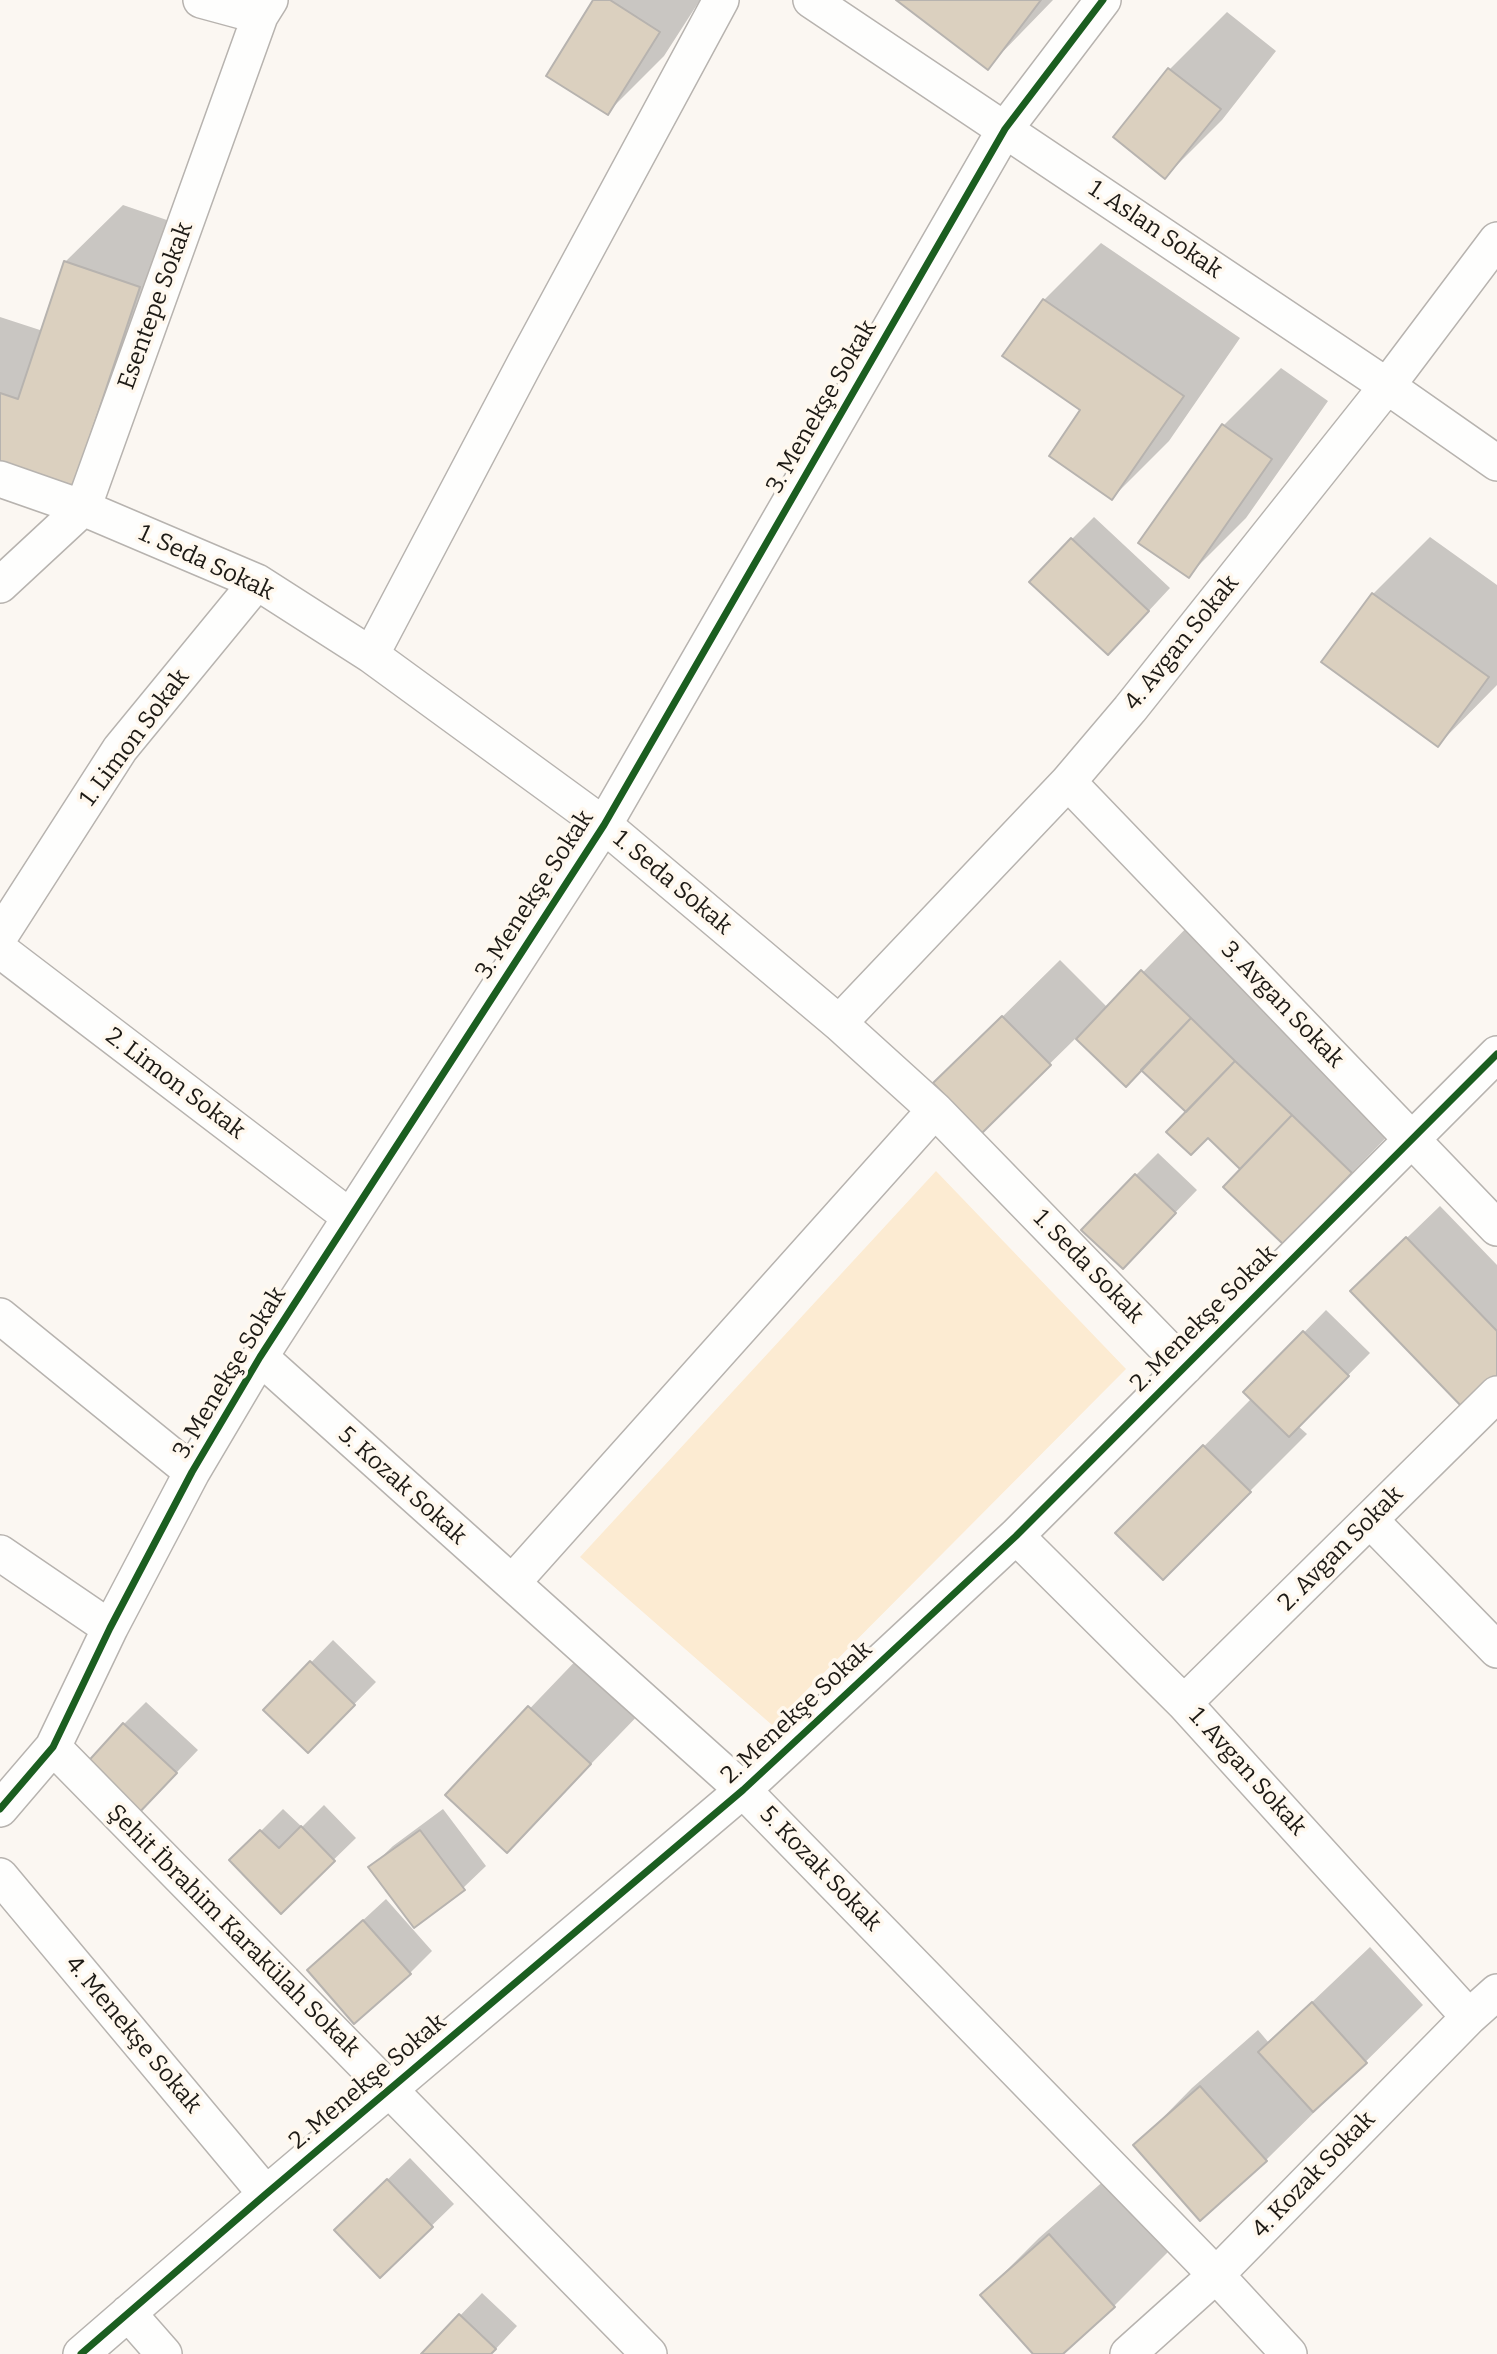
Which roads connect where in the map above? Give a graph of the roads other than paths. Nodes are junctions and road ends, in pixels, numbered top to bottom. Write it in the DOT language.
graph roads {
  1 [pos="201,0"];
  2 [pos="721,0"];
  3 [pos="811,0"];
  4 [pos="1103,0"];
  5 [pos="265,8"];
  6 [pos="1005,129"];
  7 [pos="1497,240"];
  8 [pos="1387,386"];
  9 [pos="1497,463"];
  10 [pos="0,479"];
  11 [pos="83,508"];
  12 [pos="257,582"];
  13 [pos="0,585"];
  14 [pos="371,655"];
  15 [pos="1068,782"];
  16 [pos="604,825"];
  17 [pos="0,936"];
  18 [pos="0,950"];
  19 [pos="839,1023"];
  20 [pos="1497,1054"];
  21 [pos="935,1110"];
  22 [pos="1411,1139"];
  23 [pos="350,1217"];
  24 [pos="1497,1228"];
  25 [pos="0,1316"];
  26 [pos="260,1357"];
  27 [pos="1185,1367"];
  28 [pos="1497,1394"];
  29 [pos="191,1472"];
  30 [pos="1370,1520"];
  31 [pos="1016,1536"];
  32 [pos="0,1553"];
  33 [pos="512,1583"];
  34 [pos="110,1628"];
  35 [pos="1497,1650"];
  36 [pos="1184,1703"];
  37 [pos="53,1747"];
  38 [pos="743,1790"];
  39 [pos="0,1809"];
  40 [pos="0,1876"];
  41 [pos="1497,1992"];
  42 [pos="1469,2017"];
  43 [pos="389,2089"];
  44 [pos="266,2194"];
  45 [pos="1216,2275"];
  46 [pos="128,2313"];
  47 [pos="82,2354"];
  48 [pos="164,2354"];
  49 [pos="649,2354"];
  50 [pos="1128,2354"];
  51 [pos="1289,2354"];
  1 -- 5 [label="street"];
  2 -- 14 [label="street"];
  3 -- 6 [label="street, 1. Aslan Sokak"];
  4 -- 6 [label="street, 3. Menekşe Sokak"];
  5 -- 11 [label="street, Esentepe Sokak"];
  6 -- 8 [label="street, 1. Aslan Sokak"];
  6 -- 16 [label="street, 3. Menekşe Sokak"];
  7 -- 8 [label="street, 4. Avgan Sokak"];
  8 -- 9 [label="street, 1. Aslan Sokak"];
  8 -- 15 [label="street, 4. Avgan Sokak"];
  10 -- 11 [label="street, 1. Seda Sokak"];
  11 -- 12 [label="street, 1. Seda Sokak"];
  11 -- 13 [label="street, Esentepe Sokak"];
  12 -- 14 [label="street, 1. Seda Sokak"];
  12 -- 17 [label="street, 1. Limon Sokak"];
  14 -- 16 [label="street, 1. Seda Sokak"];
  15 -- 19 [label="street, 4. Avgan Sokak"];
  15 -- 22 [label="street, 3. Avgan Sokak"];
  16 -- 19 [label="street, 1. Seda Sokak"];
  16 -- 23 [label="street, 3. Menekşe Sokak"];
  18 -- 23 [label="street, 2. Limon Sokak"];
  19 -- 21 [label="street, 1. Seda Sokak"];
  20 -- 22 [label="street, 2. Menekşe Sokak"];
  21 -- 27 [label="street, 1. Seda Sokak"];
  21 -- 33 [label="street"];
  22 -- 24 [label="street, 3. Avgan Sokak"];
  22 -- 27 [label="street, 2. Menekşe Sokak"];
  23 -- 26 [label="street, 3. Menekşe Sokak"];
  25 -- 29 [label="street"];
  26 -- 29 [label="street, 3. Menekşe Sokak"];
  26 -- 33 [label="street, 5. Kozak Sokak"];
  27 -- 31 [label="street, 2. Menekşe Sokak"];
  28 -- 30 [label="street, 2. Avgan Sokak"];
  29 -- 34 [label="street, 3. Menekşe Sokak"];
  30 -- 35 [label="street"];
  30 -- 36 [label="street, 2. Avgan Sokak"];
  31 -- 36 [label="street, 1. Avgan Sokak"];
  31 -- 38 [label="street, 2. Menekşe Sokak"];
  32 -- 34 [label="street"];
  33 -- 38 [label="street, 5. Kozak Sokak"];
  34 -- 37 [label="street, 3. Menekşe Sokak"];
  36 -- 42 [label="street, 1. Avgan Sokak"];
  37 -- 39 [label="street, 3. Menekşe Sokak"];
  37 -- 43 [label="street, Şehit İbrahim Karakülah Sokak"];
  38 -- 43 [label="street, 2. Menekşe Sokak"];
  38 -- 45 [label="street, 5. Kozak Sokak"];
  40 -- 44 [label="street, 4. Menekşe Sokak"];
  41 -- 42 [label="street, 4. Kozak Sokak"];
  42 -- 45 [label="street, 4. Kozak Sokak"];
  43 -- 44 [label="street, 2. Menekşe Sokak"];
  43 -- 49 [label="street, Şehit İbrahim Karakülah Sokak"];
  44 -- 46 [label="street, 2. Menekşe Sokak"];
  45 -- 50 [label="street, 4. Kozak Sokak"];
  45 -- 51 [label="street, 5. Kozak Sokak"];
  46 -- 47 [label="street, 2. Menekşe Sokak"];
  46 -- 48 [label="street"];
}
